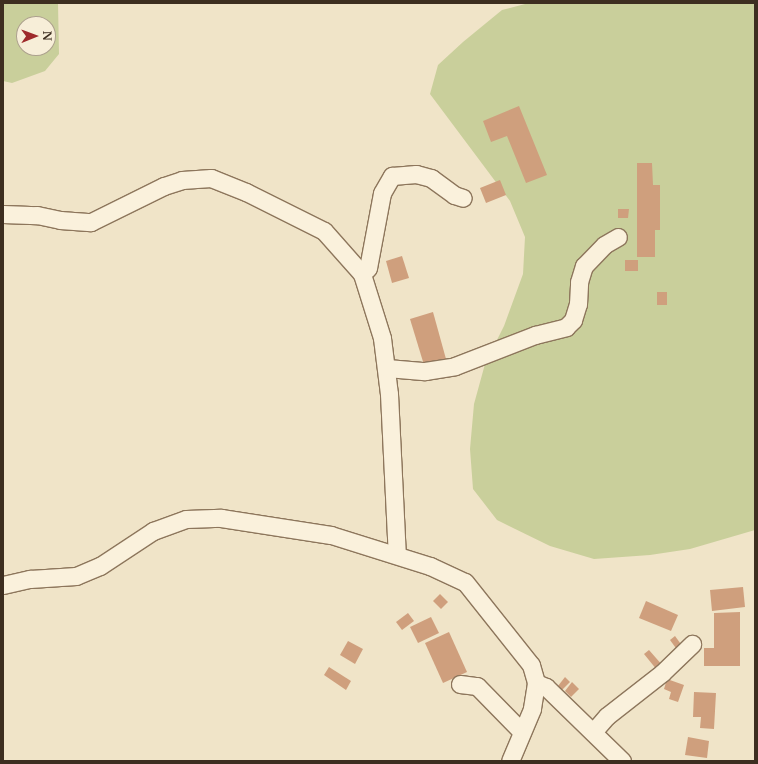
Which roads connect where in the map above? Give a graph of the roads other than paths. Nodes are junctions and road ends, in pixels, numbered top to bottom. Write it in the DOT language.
graph roads {
  1 [pos="463,198"];
  2 [pos="3,214"];
  3 [pos="618,237"];
  4 [pos="362,274"];
  5 [pos="387,368"];
  6 [pos="397,556"];
  7 [pos="3,585"];
  8 [pos="692,644"];
  9 [pos="536,683"];
  10 [pos="460,684"];
  11 [pos="522,732"];
  12 [pos="593,732"];
  13 [pos="510,761"];
  14 [pos="622,761"];
  1 -- 4 [label="street"];
  2 -- 4 [label="street"];
  3 -- 5 [label="street"];
  4 -- 5 [label="street"];
  5 -- 6 [label="street"];
  6 -- 7 [label="street"];
  6 -- 9 [label="street"];
  8 -- 12 [label="street"];
  9 -- 11 [label="street"];
  9 -- 12 [label="street"];
  10 -- 11 [label="street"];
  11 -- 13 [label="street"];
  12 -- 14 [label="street"];
}
